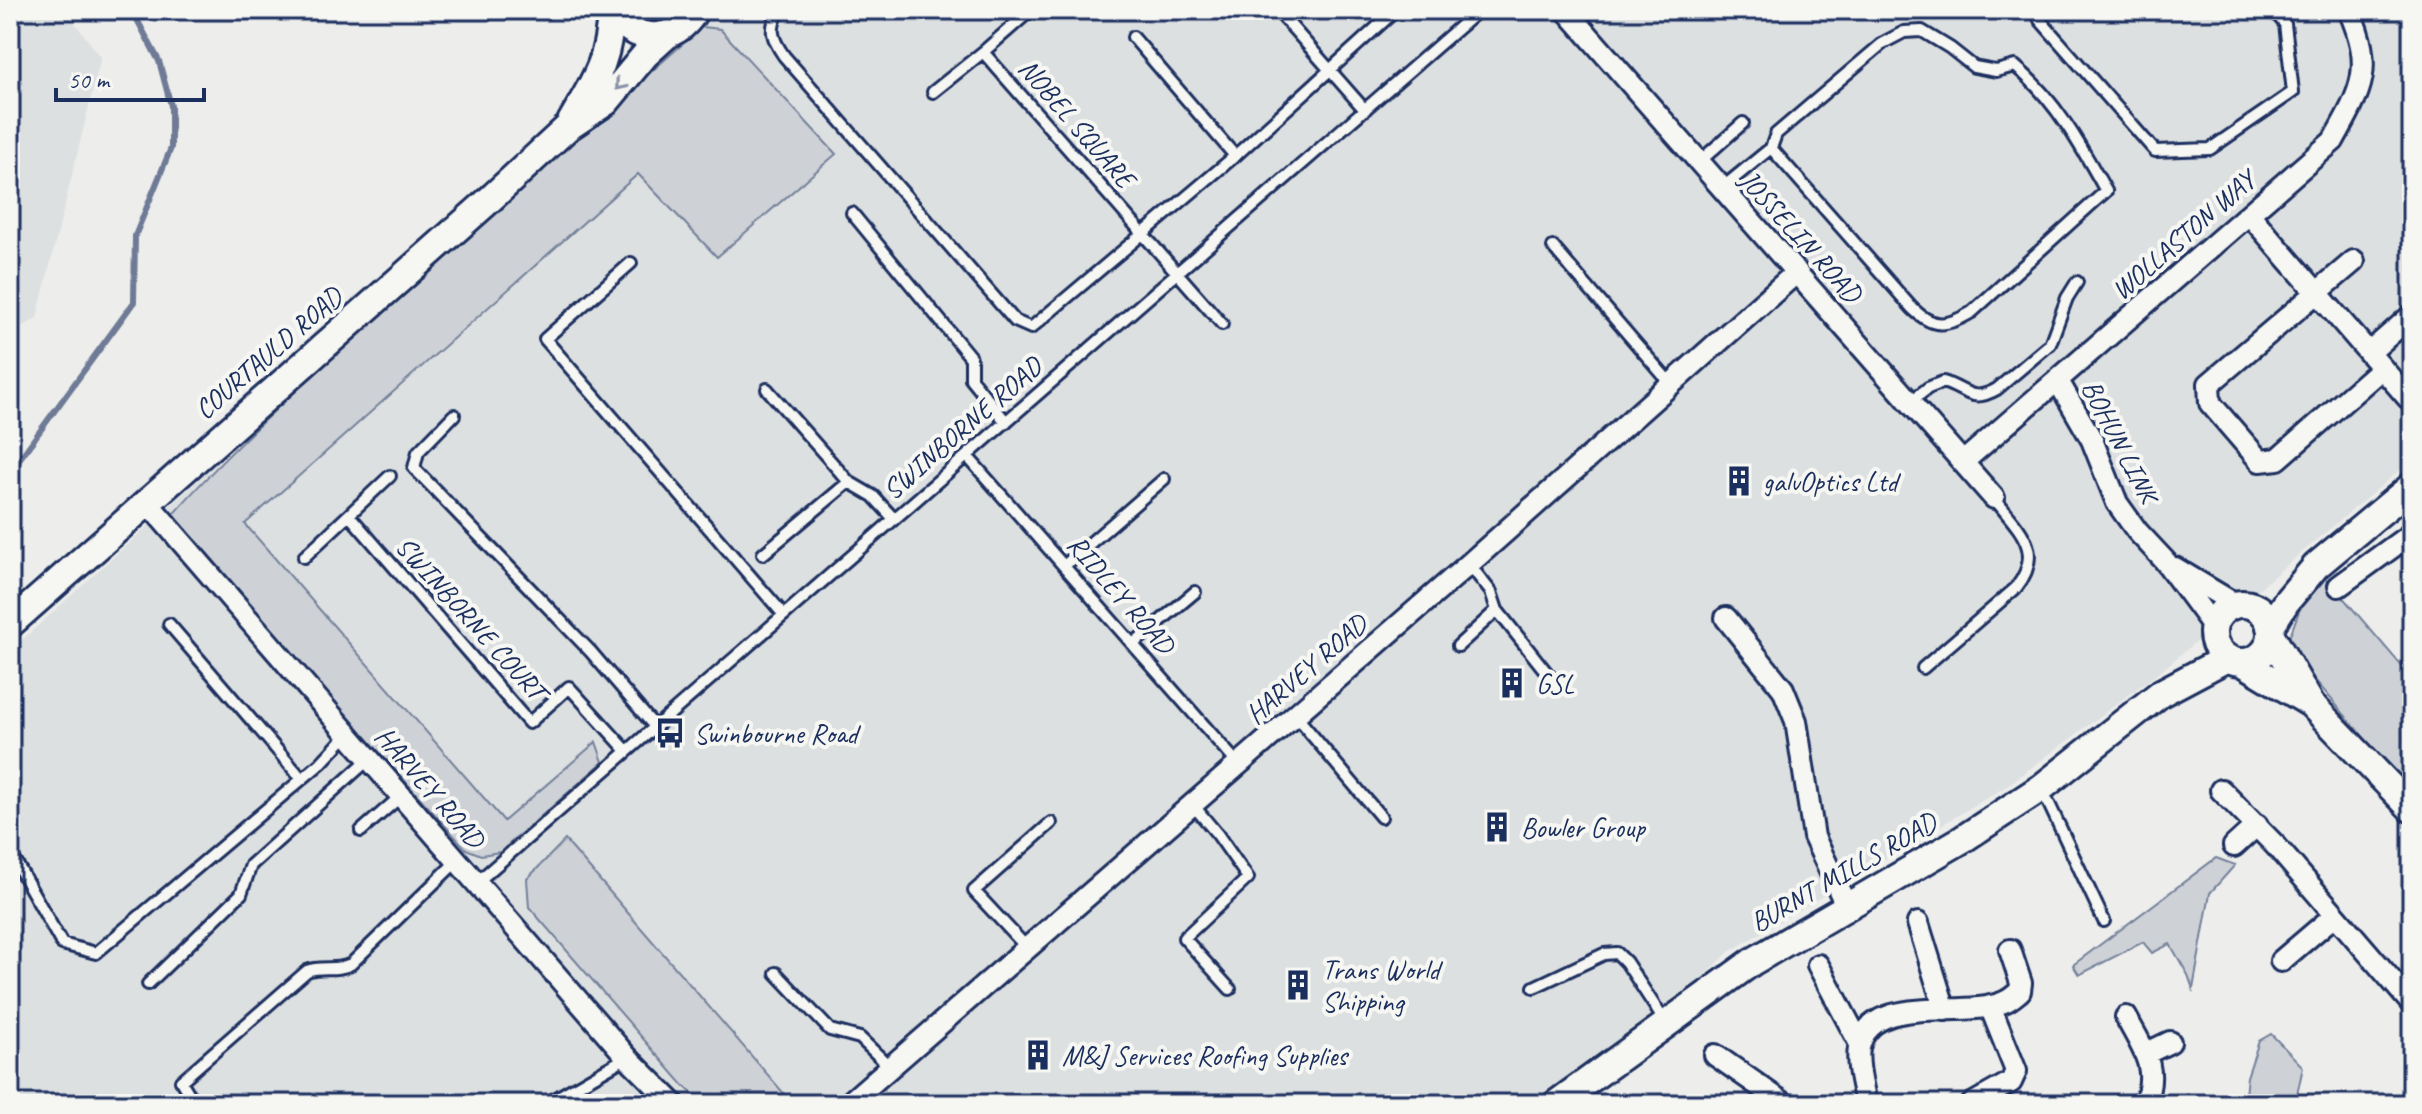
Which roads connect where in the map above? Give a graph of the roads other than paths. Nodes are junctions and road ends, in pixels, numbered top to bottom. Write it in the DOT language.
graph roads {
  1 [pos="612,10"];
  2 [pos="695,10"];
  3 [pos="780,10"];
  4 [pos="1031,10"];
  5 [pos="1277,10"];
  6 [pos="1396,10"];
  7 [pos="1479,10"];
  8 [pos="1566,10"];
  9 [pos="2038,10"];
  10 [pos="2273,10"];
  11 [pos="2349,10"];
  12 [pos="667,35"];
  13 [pos="1133,37"];
  14 [pos="983,52"];
  15 [pos="1329,71"];
  16 [pos="933,92"];
  17 [pos="1365,110"];
  18 [pos="1743,123"];
  19 [pos="567,128"];
  20 [pos="1771,148"];
  21 [pos="1235,156"];
  22 [pos="1699,162"];
  23 [pos="1722,188"];
  24 [pos="852,213"];
  25 [pos="2249,214"];
  26 [pos="1144,235"];
  27 [pos="1553,247"];
  28 [pos="2354,261"];
  29 [pos="631,263"];
  30 [pos="1797,272"];
  31 [pos="1177,273"];
  32 [pos="2077,282"];
  33 [pos="2317,293"];
  34 [pos="2412,315"];
  35 [pos="1222,324"];
  36 [pos="2376,361"];
  37 [pos="2058,381"];
  38 [pos="1670,383"];
  39 [pos="767,389"];
  40 [pos="2408,398"];
  41 [pos="1910,402"];
  42 [pos="454,415"];
  43 [pos="1006,422"];
  44 [pos="967,456"];
  45 [pos="1963,462"];
  46 [pos="390,476"];
  47 [pos="1164,479"];
  48 [pos="849,482"];
  49 [pos="2412,486"];
  50 [pos="1994,498"];
  51 [pos="147,502"];
  52 [pos="349,515"];
  53 [pos="894,519"];
  54 [pos="2412,533"];
  55 [pos="763,554"];
  56 [pos="304,557"];
  57 [pos="2165,561"];
  58 [pos="1469,564"];
  59 [pos="1064,566"];
  60 [pos="2316,566"];
  61 [pos="2339,586"];
  62 [pos="1195,592"];
  63 [pos="2241,604"];
  64 [pos="1497,610"];
  65 [pos="784,615"];
  66 [pos="1726,618"];
  67 [pos="10,624"];
  68 [pos="169,624"];
  69 [pos="2213,628"];
  70 [pos="2271,631"];
  71 [pos="1133,644"];
  72 [pos="1458,646"];
  73 [pos="2234,660"];
  74 [pos="1923,668"];
  75 [pos="1559,688"];
  76 [pos="2161,693"];
  77 [pos="2311,704"];
  78 [pos="1295,715"];
  79 [pos="655,727"];
  80 [pos="348,734"];
  81 [pos="627,751"];
  82 [pos="369,759"];
  83 [pos="1238,764"];
  84 [pos="302,779"];
  85 [pos="2041,788"];
  86 [pos="2221,790"];
  87 [pos="401,796"];
  88 [pos="1193,805"];
  89 [pos="2412,809"];
  90 [pos="1381,817"];
  91 [pos="1051,823"];
  92 [pos="2257,825"];
  93 [pos="361,831"];
  94 [pos="2234,846"];
  95 [pos="10,852"];
  96 [pos="457,861"];
  97 [pos="476,883"];
  98 [pos="1846,905"];
  99 [pos="2335,915"];
  100 [pos="2104,921"];
  101 [pos="1918,923"];
  102 [pos="1028,949"];
  103 [pos="2010,950"];
  104 [pos="2281,961"];
  105 [pos="1818,965"];
  106 [pos="776,973"];
  107 [pos="148,984"];
  108 [pos="1534,987"];
  109 [pos="1230,989"];
  110 [pos="2412,1004"];
  111 [pos="1990,1006"];
  112 [pos="1945,1010"];
  113 [pos="2126,1017"];
  114 [pos="1667,1023"];
  115 [pos="2170,1042"];
  116 [pos="1860,1044"];
  117 [pos="2145,1054"];
  118 [pos="1715,1055"];
  119 [pos="627,1057"];
  120 [pos="890,1067"];
  121 [pos="554,1102"];
  122 [pos="195,1104"];
  123 [pos="674,1104"];
  124 [pos="848,1104"];
  125 [pos="1556,1104"];
  126 [pos="1785,1104"];
  127 [pos="1866,1104"];
  128 [pos="1972,1104"];
  129 [pos="2144,1104"];
  1 -- 12 [label="street, COURTAULD ROAD"];
  1 -- 19 [label="street, COURTAULD ROAD"];
  2 -- 12 [label="street, COURTAULD ROAD"];
  3 -- 26 [label="lane"];
  4 -- 14 [label="lane, NOBEL SQUARE"];
  5 -- 15 [label="lane"];
  6 -- 15 [label="lane"];
  7 -- 17 [label="lane, SWINBORNE ROAD"];
  8 -- 22 [label="street, JOSSELIN ROAD"];
  9 -- 10 [label="lane"];
  11 -- 25 [label="street, WOLLASTON WAY"];
  12 -- 19 [label="street, COURTAULD ROAD, one-way"];
  13 -- 21 [label="lane"];
  14 -- 16 [label="lane"];
  14 -- 26 [label="lane, NOBEL SQUARE"];
  15 -- 17 [label="lane"];
  15 -- 21 [label="lane"];
  17 -- 31 [label="lane, SWINBORNE ROAD"];
  18 -- 22 [label="lane"];
  19 -- 51 [label="street, COURTAULD ROAD"];
  20 -- 20 [label="lane"];
  20 -- 23 [label="lane"];
  21 -- 26 [label="lane"];
  22 -- 23 [label="street, JOSSELIN ROAD"];
  23 -- 30 [label="street, JOSSELIN ROAD"];
  24 -- 43 [label="lane"];
  25 -- 33 [label="street"];
  25 -- 37 [label="street, WOLLASTON WAY"];
  26 -- 31 [label="lane, NOBEL SQUARE"];
  27 -- 38 [label="lane"];
  28 -- 33 [label="street"];
  29 -- 65 [label="lane"];
  30 -- 38 [label="street, HARVEY ROAD"];
  30 -- 41 [label="street, JOSSELIN ROAD"];
  31 -- 35 [label="lane, NOBEL SQUARE"];
  31 -- 43 [label="lane, SWINBORNE ROAD"];
  32 -- 41 [label="lane"];
  33 -- 36 [label="street"];
  33 -- 36 [label="street"];
  34 -- 36 [label="street"];
  36 -- 40 [label="street"];
  37 -- 45 [label="street, WOLLASTON WAY"];
  37 -- 57 [label="street, BOHUN LINK"];
  38 -- 58 [label="street, HARVEY ROAD"];
  39 -- 48 [label="lane"];
  41 -- 45 [label="street, JOSSELIN ROAD"];
  42 -- 79 [label="lane"];
  43 -- 44 [label="lane, SWINBORNE ROAD"];
  44 -- 53 [label="lane, SWINBORNE ROAD"];
  44 -- 59 [label="lane, RIDLEY ROAD"];
  45 -- 50 [label="street, JOSSELIN ROAD"];
  46 -- 52 [label="lane"];
  47 -- 59 [label="lane"];
  48 -- 53 [label="lane"];
  48 -- 55 [label="lane"];
  49 -- 60 [label="street"];
  50 -- 74 [label="lane"];
  51 -- 67 [label="street, COURTAULD ROAD"];
  51 -- 80 [label="street, HARVEY ROAD"];
  52 -- 56 [label="lane"];
  52 -- 81 [label="lane, SWINBORNE COURT"];
  53 -- 65 [label="lane, SWINBORNE ROAD"];
  54 -- 61 [label="street"];
  57 -- 63 [label="street"];
  57 -- 69 [label="street"];
  58 -- 64 [label="lane"];
  58 -- 78 [label="street, HARVEY ROAD"];
  59 -- 71 [label="lane, RIDLEY ROAD"];
  60 -- 63 [label="street"];
  60 -- 70 [label="street"];
  62 -- 71 [label="lane"];
  63 -- 69 [label="street"];
  63 -- 70 [label="street"];
  64 -- 72 [label="lane"];
  64 -- 75 [label="lane"];
  65 -- 79 [label="lane, SWINBORNE ROAD"];
  66 -- 98 [label="street"];
  68 -- 84 [label="lane"];
  69 -- 73 [label="street"];
  69 -- 76 [label="street, BURNT MILLS ROAD"];
  70 -- 73 [label="street"];
  70 -- 77 [label="street"];
  71 -- 83 [label="lane, RIDLEY ROAD"];
  73 -- 76 [label="street, BURNT MILLS ROAD"];
  73 -- 77 [label="street"];
  76 -- 85 [label="street, BURNT MILLS ROAD"];
  77 -- 89 [label="street"];
  78 -- 83 [label="street, HARVEY ROAD"];
  78 -- 90 [label="lane"];
  79 -- 81 [label="lane, SWINBORNE ROAD"];
  80 -- 82 [label="street, HARVEY ROAD"];
  80 -- 84 [label="lane"];
  81 -- 97 [label="lane, SWINBORNE ROAD"];
  82 -- 87 [label="street, HARVEY ROAD"];
  82 -- 107 [label="lane"];
  83 -- 88 [label="street, HARVEY ROAD"];
  84 -- 95 [label="lane"];
  85 -- 98 [label="street, BURNT MILLS ROAD"];
  85 -- 100 [label="lane"];
  86 -- 92 [label="street"];
  87 -- 93 [label="lane"];
  87 -- 96 [label="street, HARVEY ROAD"];
  88 -- 102 [label="street, HARVEY ROAD"];
  88 -- 109 [label="lane"];
  91 -- 102 [label="lane"];
  92 -- 94 [label="street"];
  92 -- 99 [label="street"];
  96 -- 97 [label="street, HARVEY ROAD"];
  96 -- 122 [label="lane"];
  97 -- 119 [label="street, HARVEY ROAD"];
  98 -- 114 [label="street, BURNT MILLS ROAD"];
  99 -- 104 [label="street"];
  99 -- 110 [label="street"];
  101 -- 112 [label="street"];
  102 -- 120 [label="street, HARVEY ROAD"];
  103 -- 111 [label="street"];
  105 -- 116 [label="street"];
  106 -- 120 [label="lane"];
  108 -- 114 [label="lane"];
  111 -- 112 [label="street"];
  111 -- 128 [label="street"];
  112 -- 116 [label="street"];
  113 -- 117 [label="street"];
  114 -- 125 [label="street, BURNT MILLS ROAD"];
  115 -- 117 [label="street"];
  116 -- 127 [label="street"];
  117 -- 129 [label="street"];
  118 -- 126 [label="street"];
  119 -- 121 [label="lane"];
  119 -- 123 [label="street, HARVEY ROAD"];
  120 -- 124 [label="street, HARVEY ROAD"];
}
